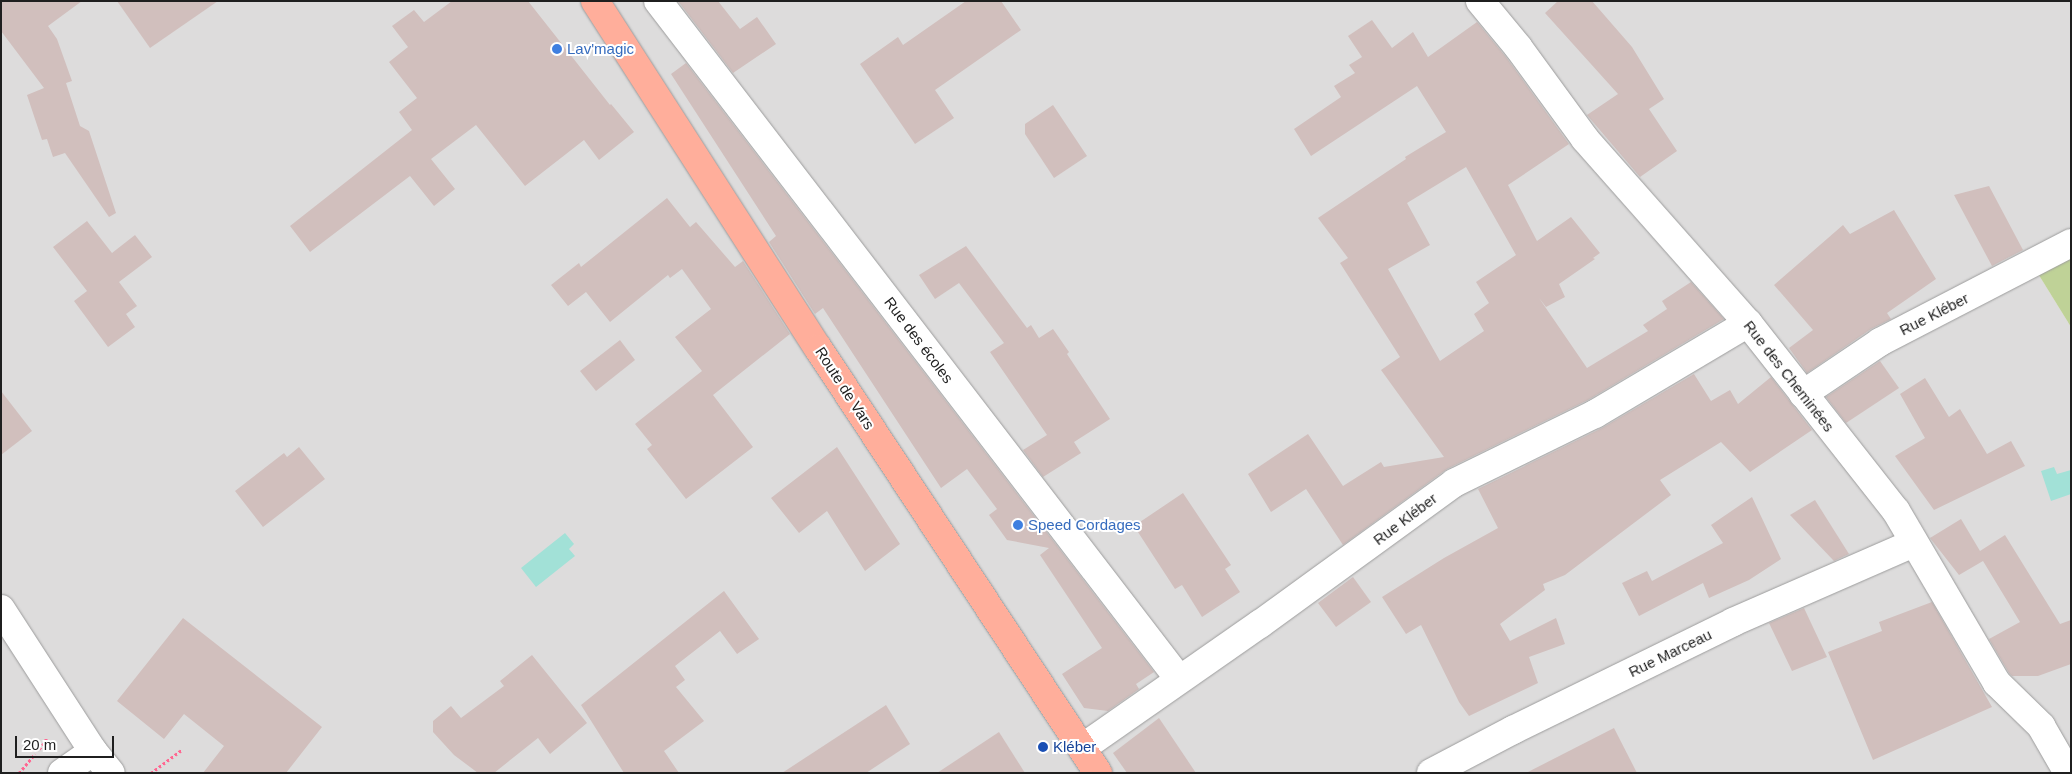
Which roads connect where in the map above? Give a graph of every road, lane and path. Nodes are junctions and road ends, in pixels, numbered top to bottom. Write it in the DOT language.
graph roads {
  1 [pos="595,1"];
  2 [pos="658,1"];
  3 [pos="1480,1"];
  4 [pos="2071,243"];
  5 [pos="1748,323"];
  6 [pos="1803,394"];
  7 [pos="1914,543"];
  8 [pos="1,609"];
  9 [pos="1179,679"];
  10 [pos="1082,748"];
  11 [pos="182,750"];
  12 [pos="93,751"];
  13 [pos="62,773"];
  14 [pos="110,773"];
  15 [pos="151,773"];
  16 [pos="1098,773"];
  17 [pos="1431,773"];
  18 [pos="2068,773"];
  1 -- 10 [label="main road, Route de Vars"];
  2 -- 9 [label="street, Rue des écoles"];
  3 -- 5 [label="street, Rue des Cheminées"];
  4 -- 6 [label="street, Rue Kléber"];
  5 -- 6 [label="street, Rue des Cheminées"];
  5 -- 9 [label="street, Rue Kléber"];
  6 -- 7 [label="street, Rue des Cheminées"];
  7 -- 17 [label="street, Rue Marceau"];
  7 -- 18 [label="street, Rue des Cheminées"];
  8 -- 12 [label="street"];
  9 -- 10 [label="street, Rue Kléber"];
  10 -- 16 [label="main road, Route de Vars"];
  11 -- 15 [label="path"];
  12 -- 13 [label="street"];
  12 -- 14 [label="street"];
}
